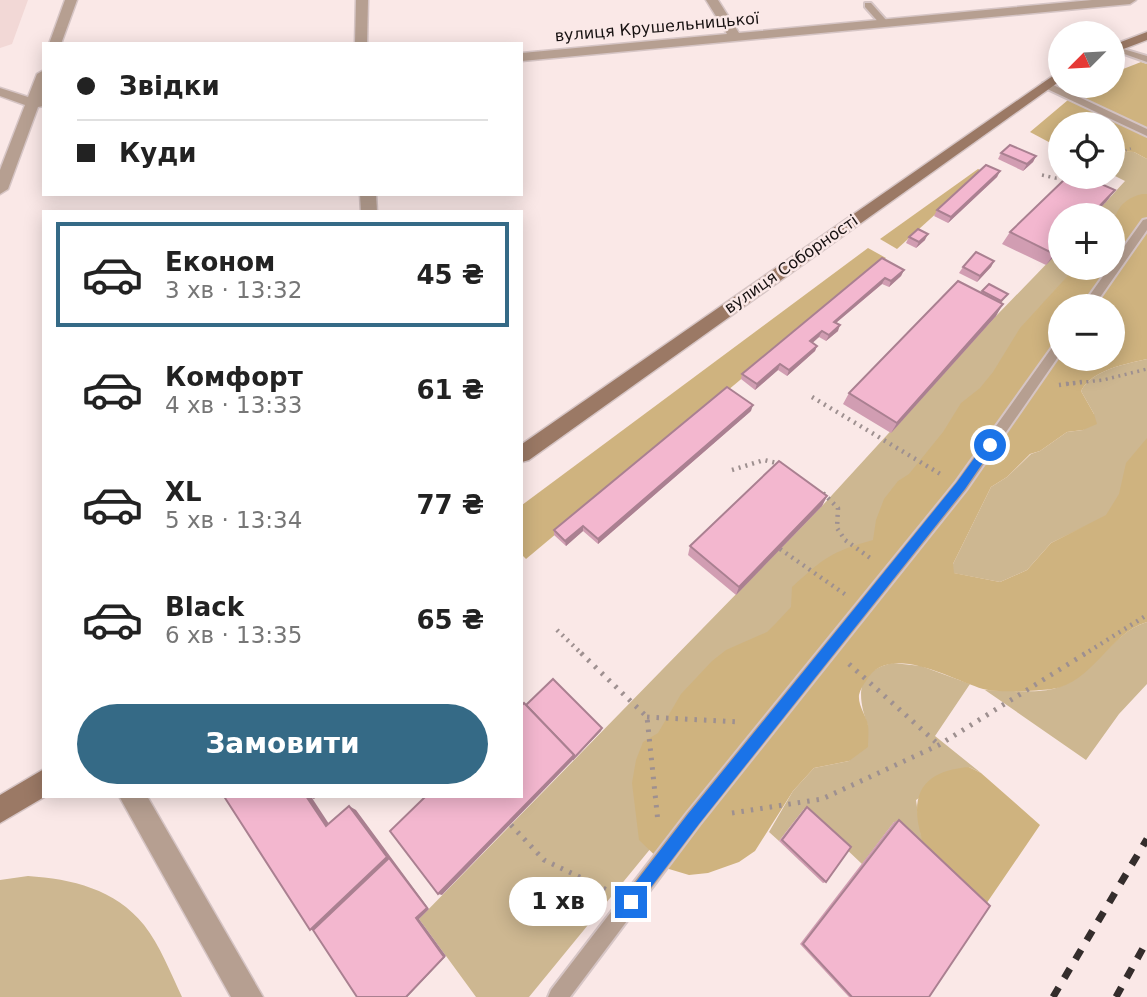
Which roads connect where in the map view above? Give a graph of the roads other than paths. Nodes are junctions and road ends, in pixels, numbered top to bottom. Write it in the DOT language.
graph roads {
  1 [pos="71,0"];
  2 [pos="362,0"];
  3 [pos="712,0"];
  4 [pos="1130,0"];
  5 [pos="1058,3"];
  6 [pos="868,5"];
  7 [pos="884,23"];
  8 [pos="1147,36"];
  9 [pos="735,37"];
  10 [pos="56,42"];
  11 [pos="361,42"];
  12 [pos="1125,44"];
  13 [pos="1125,51"];
  14 [pos="523,57"];
  15 [pos="1147,59"];
  16 [pos="42,84"];
  17 [pos="1046,85"];
  18 [pos="0,92"];
  19 [pos="38,103"];
  20 [pos="1147,133"];
  21 [pos="0,189"];
  22 [pos="1147,222"];
  23 [pos="1096,294"];
  24 [pos="1048,362"];
  25 [pos="523,453"];
  26 [pos="42,783"];
  27 [pos="133,798"];
  28 [pos="0,810"];
  29 [pos="248,997"];
  30 [pos="558,997"];
  1 -- 10 [label="street"];
  2 -- 11 [label="street"];
  3 -- 9 [label="street"];
  4 -- 5 [label="street, вулиця Крушельницької"];
  5 -- 7 [label="street, вулиця Крушельницької"];
  6 -- 7 [label="lane"];
  7 -- 9 [label="street, вулиця Крушельницької"];
  8 -- 12 [label="main road"];
  9 -- 14 [label="street, вулиця Крушельницької"];
  13 -- 15 [label="lane"];
  16 -- 19 [label="street"];
  17 -- 20 [label="lane"];
  17 -- 25 [label="main road, вулиця Соборності"];
  18 -- 19 [label="street"];
  19 -- 21 [label="street"];
  22 -- 23 [label="lane"];
  24 -- 30 [label="lane"];
  26 -- 28 [label="main road"];
  27 -- 29 [label="street"];
}
